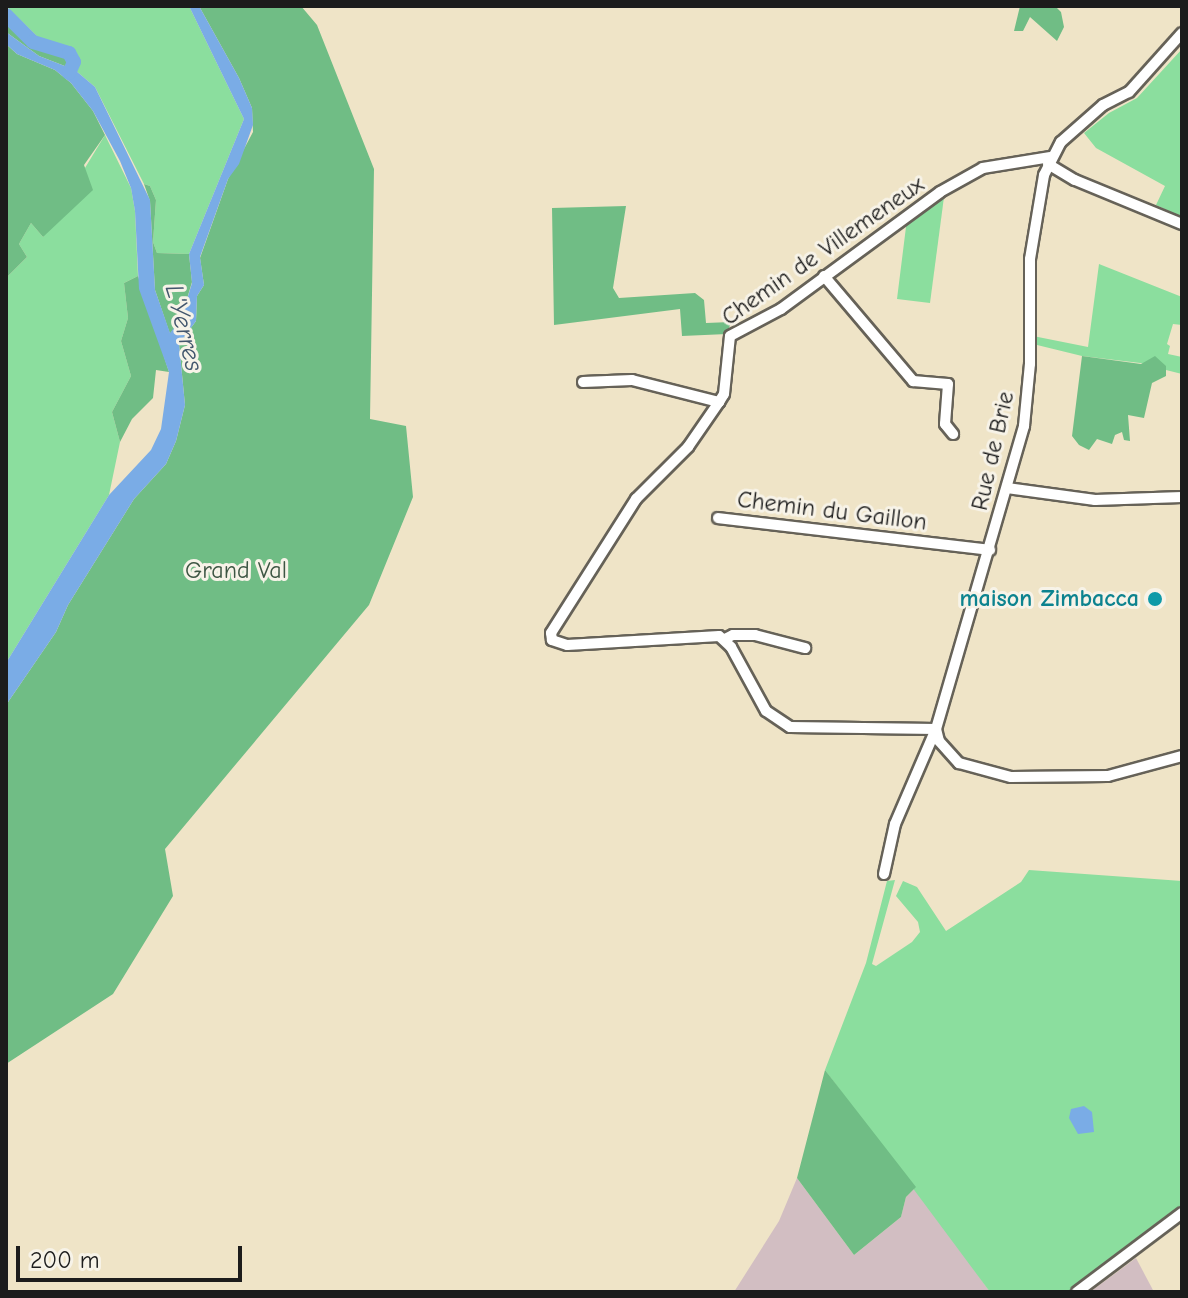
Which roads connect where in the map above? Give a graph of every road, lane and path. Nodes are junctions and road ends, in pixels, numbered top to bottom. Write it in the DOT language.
graph roads {
  1 [pos="1182,33"];
  2 [pos="1049,160"];
  3 [pos="1182,224"];
  4 [pos="824,276"];
  5 [pos="583,382"];
  6 [pos="719,402"];
  7 [pos="953,434"];
  8 [pos="1007,488"];
  9 [pos="1182,497"];
  10 [pos="718,518"];
  11 [pos="990,550"];
  12 [pos="725,639"];
  13 [pos="805,648"];
  14 [pos="936,729"];
  15 [pos="1182,756"];
  16 [pos="884,874"];
  17 [pos="1182,1213"];
  18 [pos="1077,1292"];
  1 -- 2 [label="street"];
  2 -- 3 [label="street"];
  2 -- 4 [label="street, Chemin de Villemeneux"];
  2 -- 8 [label="street, Rue de Brie"];
  4 -- 6 [label="street, Chemin de Villemeneux"];
  4 -- 7 [label="street"];
  5 -- 6 [label="street"];
  6 -- 12 [label="street, Chemin de Villemeneux"];
  8 -- 9 [label="street"];
  8 -- 11 [label="street, Rue de Brie"];
  10 -- 11 [label="street, Chemin du Gaillon"];
  11 -- 14 [label="street, Rue de Brie"];
  12 -- 13 [label="street"];
  12 -- 14 [label="street"];
  14 -- 15 [label="street"];
  14 -- 16 [label="street, Rue de Brie"];
  17 -- 18 [label="street"];
}
